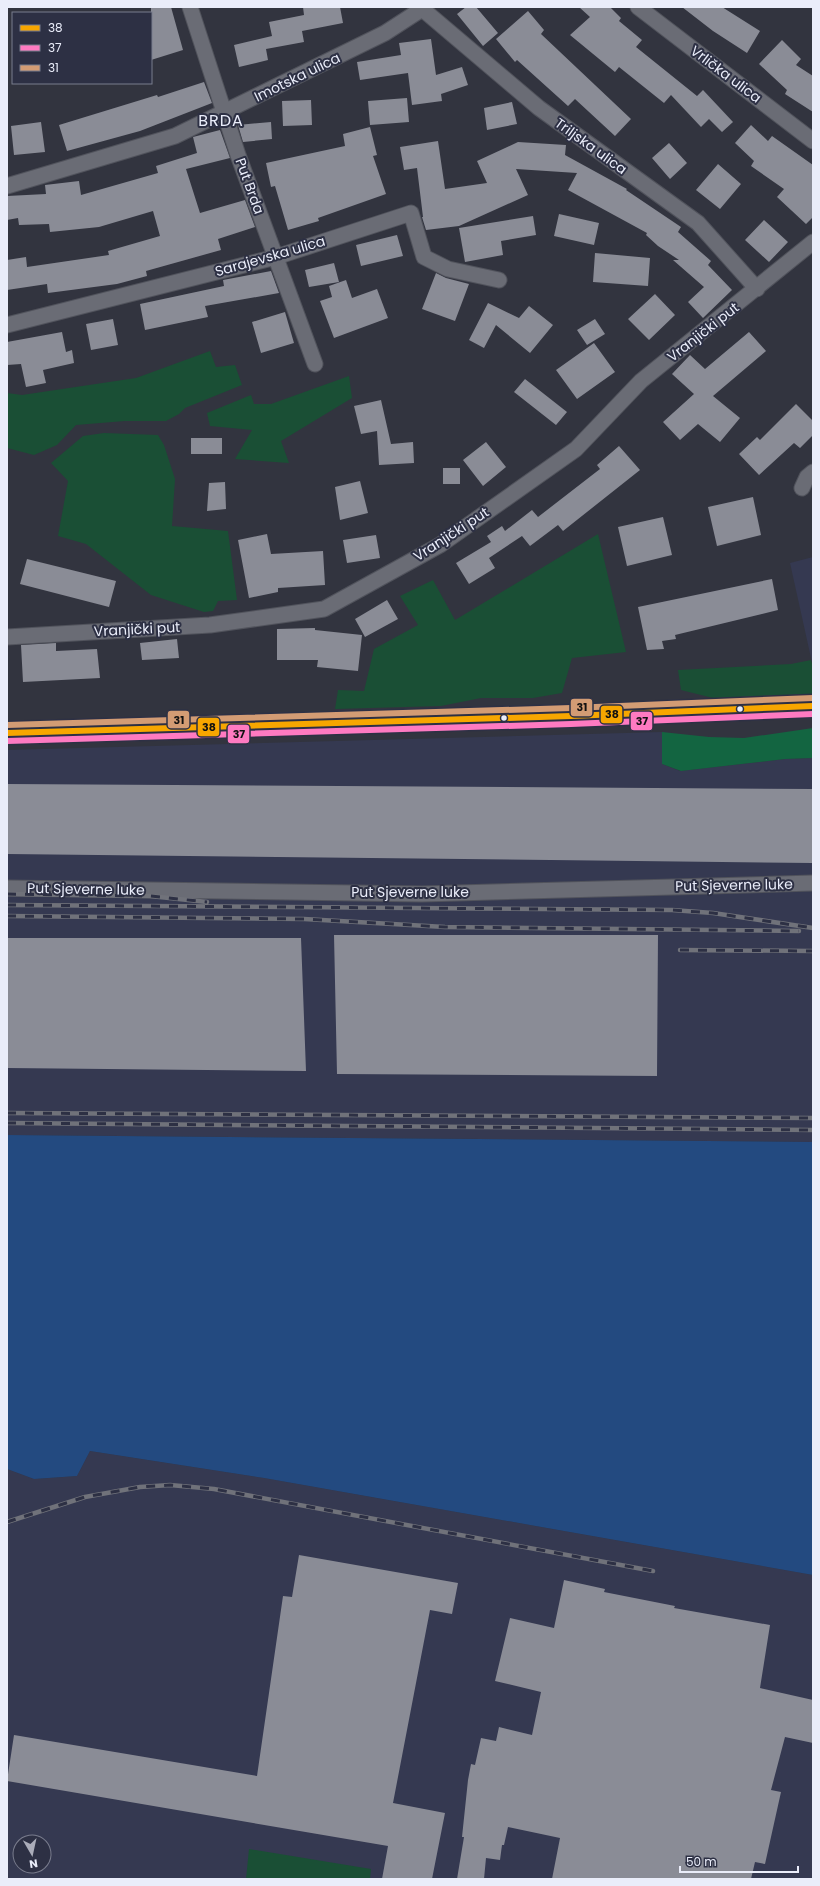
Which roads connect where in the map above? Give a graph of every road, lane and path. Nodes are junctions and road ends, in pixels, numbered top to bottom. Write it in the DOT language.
graph roads {
  1 [pos="190,7"];
  2 [pos="638,7"];
  3 [pos="421,8"];
  4 [pos="226,112"];
  5 [pos="813,141"];
  6 [pos="7,186"];
  7 [pos="813,242"];
  8 [pos="276,257"];
  9 [pos="499,280"];
  10 [pos="757,289"];
  11 [pos="7,325"];
  12 [pos="315,364"];
  13 [pos="813,472"];
  14 [pos="802,488"];
  15 [pos="7,637"];
  16 [pos="813,706"];
  17 [pos="7,733"];
  18 [pos="813,883"];
  19 [pos="7,888"];
  1 -- 4 [label="street, Put Brda"];
  2 -- 5 [label="street, Vrlička ulica"];
  3 -- 4 [label="street, Imotska ulica"];
  3 -- 10 [label="street, Triljska ulica"];
  4 -- 6 [label="street, Imotska ulica"];
  4 -- 8 [label="street, Put Brda"];
  7 -- 10 [label="street, Vranjički put"];
  8 -- 9 [label="street, Sarajevska ulica"];
  8 -- 11 [label="street, Sarajevska ulica"];
  8 -- 12 [label="street, Put Brda"];
  10 -- 15 [label="street, Vranjički put"];
  13 -- 14 [label="street"];
  16 -- 17 [label="main road"];
  18 -- 19 [label="street, Put Sjeverne luke"];
}
